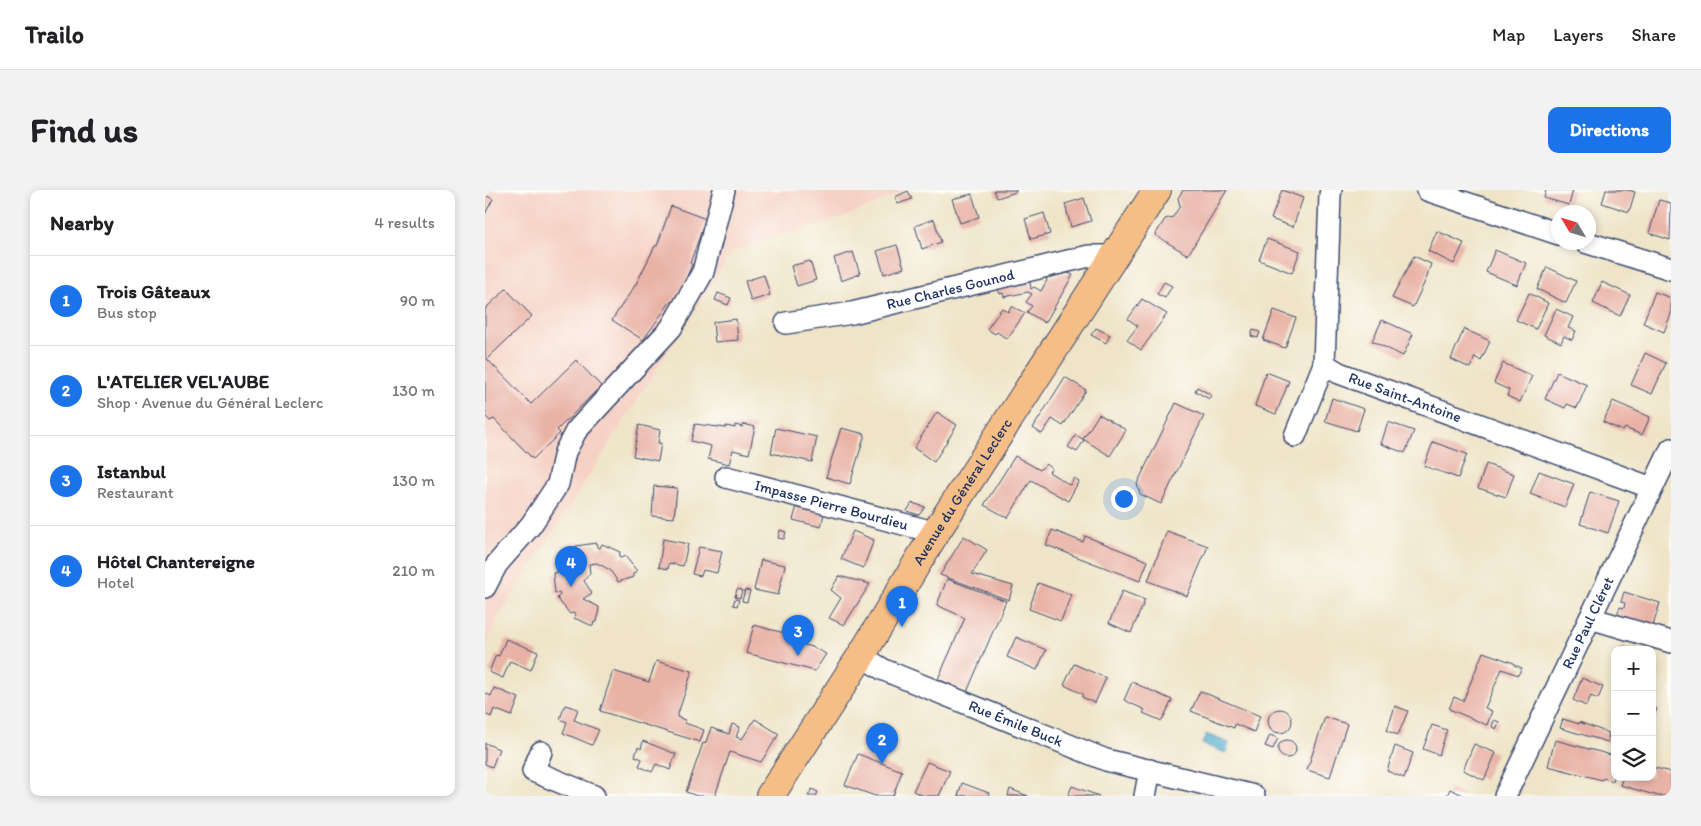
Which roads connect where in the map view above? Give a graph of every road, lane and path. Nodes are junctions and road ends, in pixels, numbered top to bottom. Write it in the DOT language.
graph roads {
  1 [pos="724,190"];
  2 [pos="1157,190"];
  3 [pos="1331,190"];
  4 [pos="1427,190"];
  5 [pos="1551,231"];
  6 [pos="1596,245"];
  7 [pos="1115,256"];
  8 [pos="1671,269"];
  9 [pos="786,323"];
  10 [pos="1324,364"];
  11 [pos="1295,436"];
  12 [pos="1671,449"];
  13 [pos="726,477"];
  14 [pos="1652,488"];
  15 [pos="934,536"];
  16 [pos="485,587"];
  17 [pos="1590,618"];
  18 [pos="1671,642"];
  19 [pos="861,656"];
  20 [pos="541,752"];
  21 [pos="1150,770"];
  22 [pos="594,796"];
  23 [pos="770,796"];
  24 [pos="1145,796"];
  25 [pos="1254,796"];
  26 [pos="1505,796"];
  1 -- 16 [label="street"];
  2 -- 7 [label="main road, Avenue du Général Leclerc"];
  3 -- 10 [label="street"];
  4 -- 5 [label="street"];
  6 -- 8 [label="street"];
  7 -- 9 [label="street, Rue Charles Gounod"];
  7 -- 15 [label="main road, Avenue du Général Leclerc"];
  10 -- 11 [label="street"];
  10 -- 14 [label="street, Rue Saint-Antoine"];
  12 -- 14 [label="street, Rue Paul Cléret"];
  13 -- 15 [label="street, Impasse Pierre Bourdieu"];
  14 -- 17 [label="street, Rue Paul Cléret"];
  15 -- 19 [label="main road, Avenue du Général Leclerc"];
  17 -- 18 [label="street"];
  17 -- 26 [label="street, Rue Paul Cléret"];
  19 -- 21 [label="street, Rue Émile Buck"];
  19 -- 23 [label="main road, Avenue du Général Leclerc"];
  20 -- 22 [label="street"];
  21 -- 24 [label="street"];
  21 -- 25 [label="street, Rue Émile Buck"];
}
